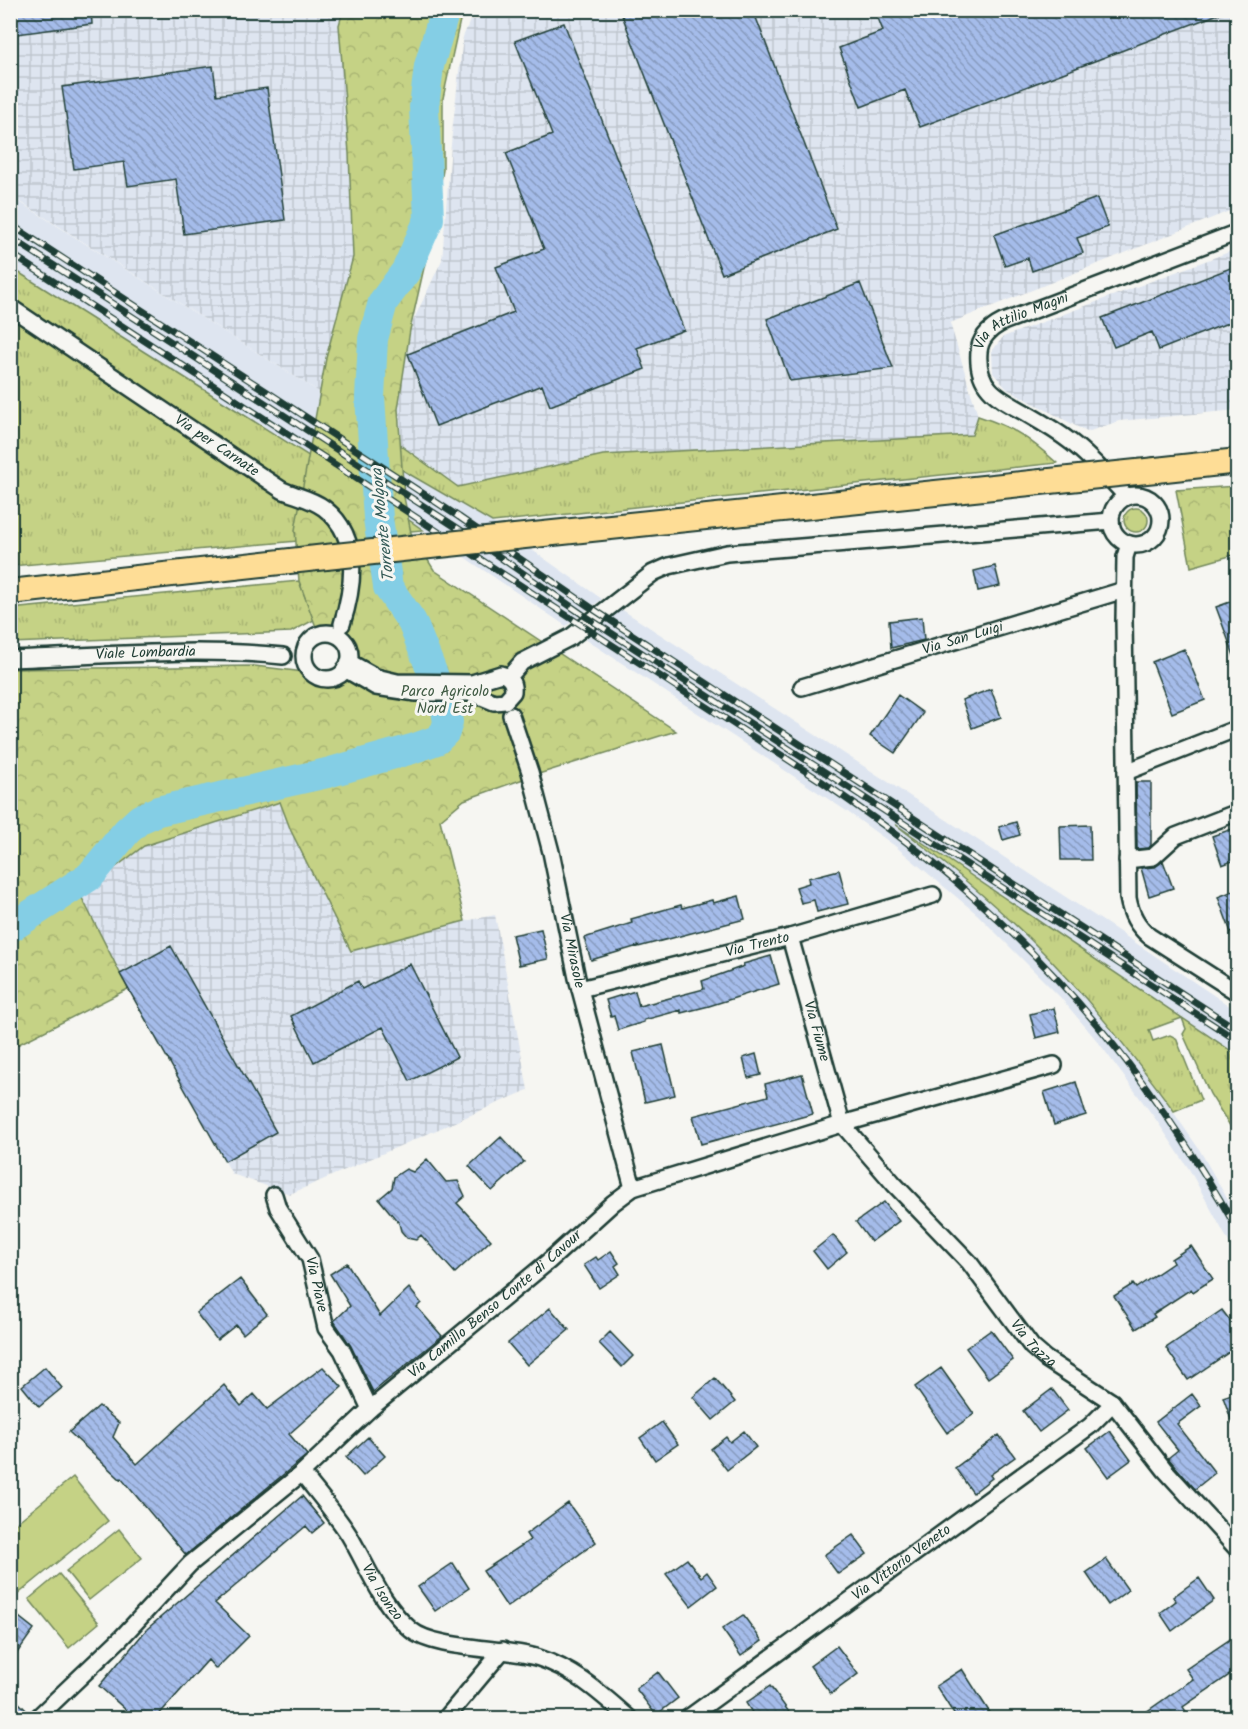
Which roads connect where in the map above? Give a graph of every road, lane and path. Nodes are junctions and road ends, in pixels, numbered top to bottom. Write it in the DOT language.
graph roads {
  1 [pos="1238,232"];
  2 [pos="10,307"];
  3 [pos="1238,461"];
  4 [pos="1127,497"];
  5 [pos="1111,521"];
  6 [pos="1129,544"];
  7 [pos="1125,590"];
  8 [pos="10,592"];
  9 [pos="339,632"];
  10 [pos="306,647"];
  11 [pos="283,656"];
  12 [pos="10,659"];
  13 [pos="306,666"];
  14 [pos="347,666"];
  15 [pos="802,687"];
  16 [pos="472,688"];
  17 [pos="509,697"];
  18 [pos="1238,728"];
  19 [pos="1126,772"];
  20 [pos="1238,812"];
  21 [pos="1127,860"];
  22 [pos="933,895"];
  23 [pos="790,937"];
  24 [pos="580,989"];
  25 [pos="1238,993"];
  26 [pos="1054,1065"];
  27 [pos="842,1125"];
  28 [pos="633,1188"];
  29 [pos="274,1195"];
  30 [pos="1112,1402"];
  31 [pos="370,1409"];
  32 [pos="302,1473"];
  33 [pos="1238,1550"];
  34 [pos="503,1650"];
  35 [pos="37,1719"];
  36 [pos="446,1719"];
  37 [pos="629,1719"];
  38 [pos="688,1719"];
  1 -- 4 [label="street, Via Attilio Magni"];
  2 -- 9 [label="street, Via per Carnate"];
  3 -- 8 [label="main road, bridge"];
  4 -- 5 [label="street"];
  4 -- 6 [label="street"];
  5 -- 6 [label="street"];
  5 -- 17 [label="street"];
  6 -- 7 [label="street"];
  7 -- 15 [label="street, Via San Luigi"];
  7 -- 19 [label="street"];
  9 -- 10 [label="street"];
  9 -- 14 [label="street"];
  10 -- 11 [label="street, Viale Lombardia"];
  10 -- 13 [label="street"];
  11 -- 12 [label="street, Viale Lombardia"];
  11 -- 13 [label="street, Viale Lombardia"];
  13 -- 14 [label="street"];
  14 -- 16 [label="street"];
  16 -- 17 [label="street"];
  16 -- 17 [label="street"];
  17 -- 24 [label="street, Via Mirasole"];
  18 -- 19 [label="street"];
  19 -- 21 [label="street"];
  20 -- 21 [label="street"];
  21 -- 25 [label="street"];
  22 -- 23 [label="street, Via Trento"];
  23 -- 24 [label="street, Via Trento"];
  23 -- 27 [label="street, Via Fiume"];
  24 -- 28 [label="street, Via Mirasole"];
  26 -- 27 [label="street, Via Camillo Benso Conte di Cavour"];
  27 -- 28 [label="street, Via Camillo Benso Conte di Cavour"];
  27 -- 30 [label="street, Via Tazza"];
  28 -- 31 [label="street, Via Camillo Benso Conte di Cavour"];
  29 -- 31 [label="street, Via Piave"];
  30 -- 33 [label="street, Via Tazza"];
  30 -- 38 [label="street, Via Vittorio Veneto"];
  31 -- 32 [label="street, Via Camillo Benso Conte di Cavour"];
  32 -- 34 [label="street, Via Isonzo"];
  32 -- 35 [label="street, Via Camillo Benso Conte di Cavour"];
  34 -- 36 [label="street"];
  34 -- 37 [label="street, Via Isonzo"];
}
